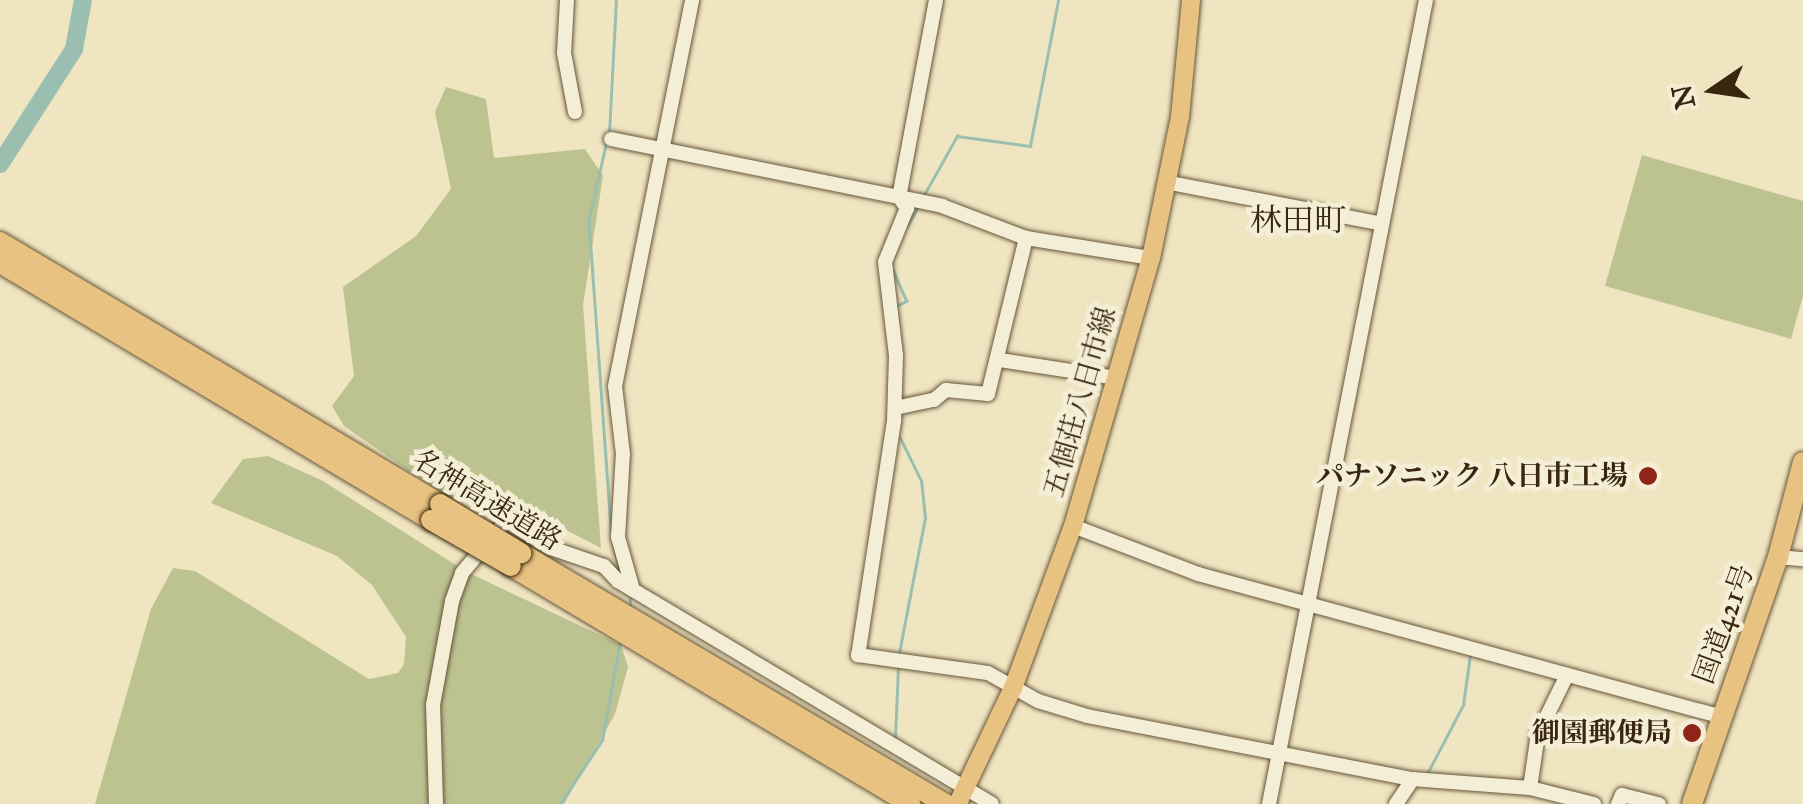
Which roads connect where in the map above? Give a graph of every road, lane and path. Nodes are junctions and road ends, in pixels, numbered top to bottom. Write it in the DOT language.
graph roads {
  1 [pos="567,0"];
  2 [pos="692,0"];
  3 [pos="936,0"];
  4 [pos="1190,0"];
  5 [pos="1426,0"];
  6 [pos="574,112"];
  7 [pos="611,139"];
  8 [pos="662,146"];
  9 [pos="1170,183"];
  10 [pos="899,197"];
  11 [pos="1382,224"];
  12 [pos="1026,238"];
  13 [pos="0,242"];
  14 [pos="1151,258"];
  15 [pos="0,264"];
  16 [pos="1000,360"];
  17 [pos="1116,378"];
  18 [pos="254,404"];
  19 [pos="895,408"];
  20 [pos="1803,462"];
  21 [pos="1073,526"];
  22 [pos="1778,558"];
  23 [pos="1803,559"];
  24 [pos="627,586"];
  25 [pos="1308,606"];
  26 [pos="682,658"];
  27 [pos="1567,675"];
  28 [pos="1013,688"];
  29 [pos="1719,716"];
  30 [pos="1280,749"];
  31 [pos="1413,780"];
  32 [pos="1530,788"];
  33 [pos="957,798"];
  34 [pos="436,804"];
  35 [pos="910,804"];
  36 [pos="992,804"];
  37 [pos="1269,804"];
  38 [pos="1396,804"];
  39 [pos="1594,804"];
  40 [pos="1618,804"];
  41 [pos="1659,804"];
  42 [pos="1692,804"];
  1 -- 6 [label="street"];
  2 -- 8 [label="street"];
  3 -- 10 [label="street"];
  4 -- 9 [label="main road, 五個荘八日市線"];
  5 -- 11 [label="street"];
  7 -- 8 [label="street"];
  8 -- 10 [label="street"];
  8 -- 24 [label="street"];
  9 -- 11 [label="street"];
  9 -- 14 [label="main road, 五個荘八日市線"];
  10 -- 12 [label="street"];
  10 -- 19 [label="street"];
  11 -- 25 [label="street"];
  12 -- 14 [label="street"];
  12 -- 16 [label="street"];
  13 -- 18 [label="highway, 名神高速道路"];
  14 -- 17 [label="main road, 五個荘八日市線"];
  15 -- 18 [label="highway, 名神高速道路"];
  16 -- 17 [label="street"];
  16 -- 19 [label="street"];
  17 -- 21 [label="main road, 五個荘八日市線"];
  18 -- 26 [label="highway, 名神高速道路, bridge"];
  19 -- 28 [label="street"];
  20 -- 22 [label="highway, 国道421号"];
  21 -- 25 [label="street"];
  21 -- 28 [label="main road, 五個荘八日市線"];
  22 -- 23 [label="street"];
  22 -- 29 [label="highway, 国道421号"];
  24 -- 33 [label="street"];
  24 -- 34 [label="street"];
  25 -- 27 [label="street"];
  25 -- 30 [label="street"];
  26 -- 33 [label="highway, 名神高速道路"];
  26 -- 35 [label="highway, 名神高速道路"];
  27 -- 29 [label="street"];
  27 -- 32 [label="street"];
  28 -- 30 [label="street"];
  28 -- 33 [label="main road, 五個荘八日市線"];
  29 -- 42 [label="highway, 国道421号"];
  30 -- 31 [label="street"];
  30 -- 37 [label="street"];
  31 -- 32 [label="street"];
  31 -- 38 [label="street"];
  32 -- 39 [label="street"];
  33 -- 36 [label="street"];
  40 -- 41 [label="street"];
}
